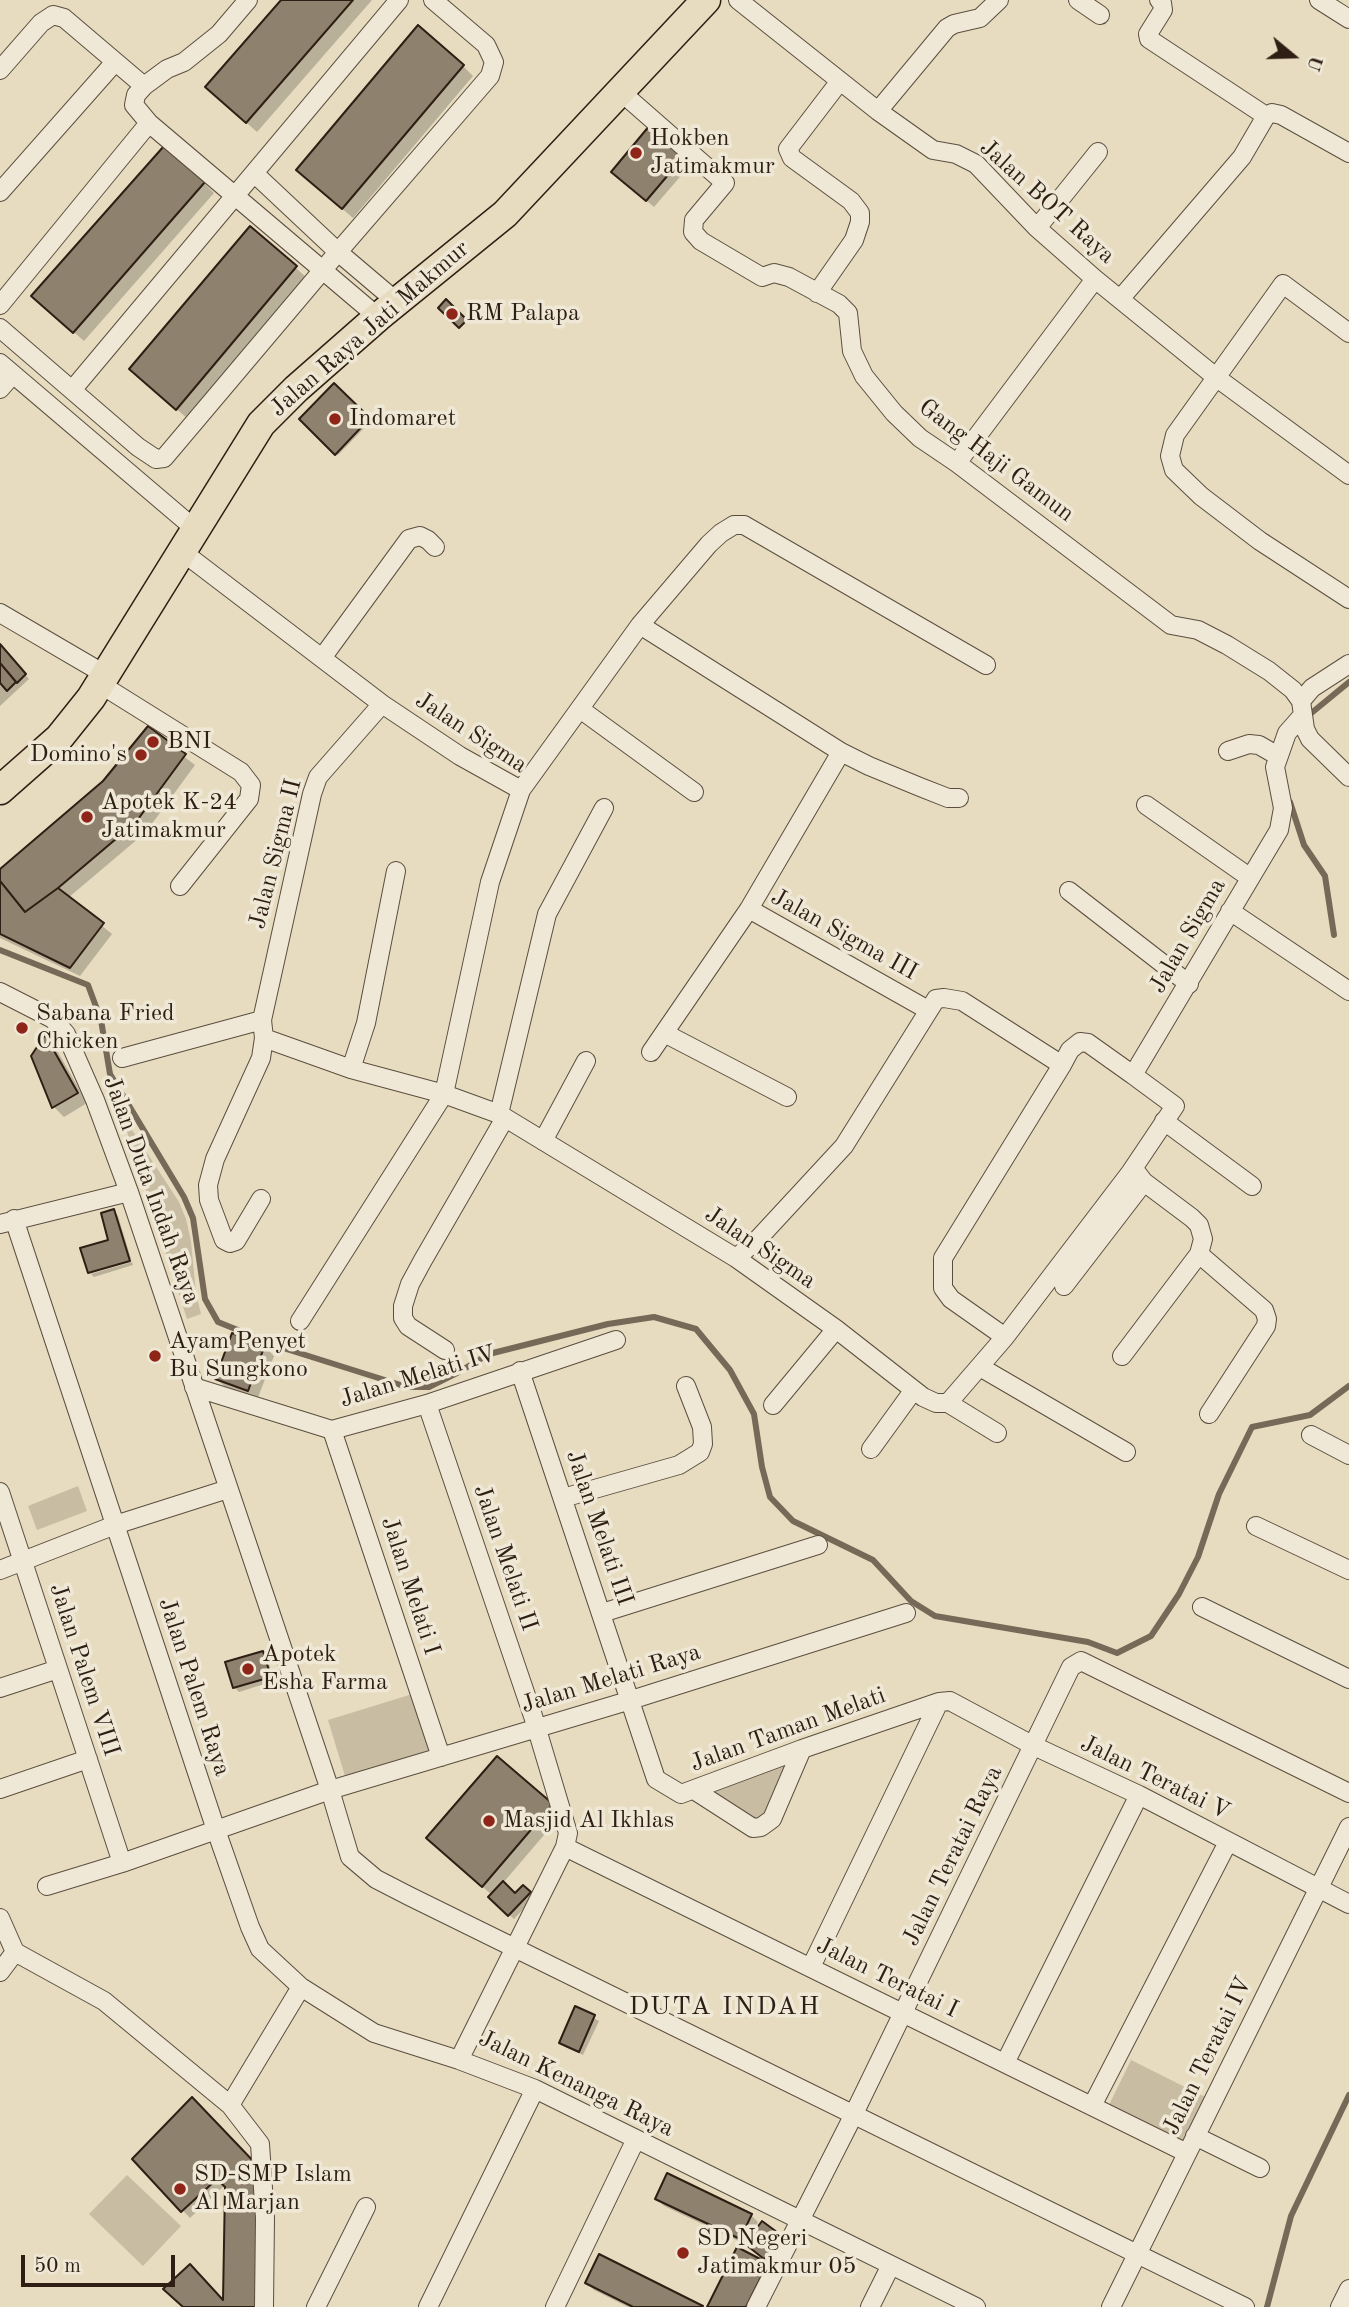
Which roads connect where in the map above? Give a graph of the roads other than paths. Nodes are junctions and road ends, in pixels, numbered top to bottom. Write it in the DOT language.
graph roads {
  1 [pos="248,0"];
  2 [pos="399,0"];
  3 [pos="433,0"];
  4 [pos="706,0"];
  5 [pos="738,0"];
  6 [pos="999,0"];
  7 [pos="1078,0"];
  8 [pos="1159,0"];
  9 [pos="1319,0"];
  10 [pos="1100,15"];
  11 [pos="1349,19"];
  12 [pos="115,62"];
  13 [pos="0,70"];
  14 [pos="840,81"];
  15 [pos="144,86"];
  16 [pos="621,92"];
  17 [pos="878,111"];
  18 [pos="1266,116"];
  19 [pos="149,123"];
  20 [pos="1098,152"];
  21 [pos="1349,153"];
  22 [pos="255,174"];
  23 [pos="0,192"];
  24 [pos="236,196"];
  25 [pos="1037,228"];
  26 [pos="338,252"];
  27 [pos="323,270"];
  28 [pos="1095,279"];
  29 [pos="817,293"];
  30 [pos="1121,298"];
  31 [pos="0,305"];
  32 [pos="387,309"];
  33 [pos="0,328"];
  34 [pos="1349,333"];
  35 [pos="7,368"];
  36 [pos="1217,377"];
  37 [pos="0,389"];
  38 [pos="72,389"];
  39 [pos="957,463"];
  40 [pos="1349,475"];
  41 [pos="188,540"];
  42 [pos="435,547"];
  43 [pos="1349,599"];
  44 [pos="0,613"];
  45 [pos="640,625"];
  46 [pos="322,658"];
  47 [pos="1349,664"];
  48 [pos="986,665"];
  49 [pos="103,680"];
  50 [pos="382,704"];
  51 [pos="580,709"];
  52 [pos="1302,709"];
  53 [pos="1228,751"];
  54 [pos="841,752"];
  55 [pos="1278,756"];
  56 [pos="1349,777"];
  57 [pos="0,790"];
  58 [pos="521,790"];
  59 [pos="694,792"];
  60 [pos="959,798"];
  61 [pos="1146,805"];
  62 [pos="604,808"];
  63 [pos="396,871"];
  64 [pos="1249,877"];
  65 [pos="180,886"];
  66 [pos="1069,891"];
  67 [pos="749,909"];
  68 [pos="1230,911"];
  69 [pos="1189,984"];
  70 [pos="1349,991"];
  71 [pos="0,992"];
  72 [pos="928,1010"];
  73 [pos="263,1029"];
  74 [pos="666,1034"];
  75 [pos="651,1052"];
  76 [pos="130,1056"];
  77 [pos="586,1061"];
  78 [pos="1062,1065"];
  79 [pos="351,1069"];
  80 [pos="1133,1075"];
  81 [pos="444,1094"];
  82 [pos="787,1097"];
  83 [pos="502,1116"];
  84 [pos="1164,1121"];
  85 [pos="543,1141"];
  86 [pos="1137,1178"];
  87 [pos="1252,1186"];
  88 [pos="129,1192"];
  89 [pos="261,1199"];
  90 [pos="7,1222"];
  91 [pos="1199,1254"];
  92 [pos="736,1258"];
  93 [pos="1064,1286"];
  94 [pos="300,1321"];
  95 [pos="836,1329"];
  96 [pos="1004,1337"];
  97 [pos="616,1340"];
  98 [pos="445,1350"];
  99 [pos="1122,1356"];
  100 [pos="979,1367"];
  101 [pos="520,1371"];
  102 [pos="686,1386"];
  103 [pos="194,1387"];
  104 [pos="914,1391"];
  105 [pos="948,1403"];
  106 [pos="427,1404"];
  107 [pos="773,1405"];
  108 [pos="1209,1413"];
  109 [pos="332,1430"];
  110 [pos="997,1433"];
  111 [pos="1311,1435"];
  112 [pos="871,1450"];
  113 [pos="1126,1452"];
  114 [pos="1349,1455"];
  115 [pos="228,1489"];
  116 [pos="0,1492"];
  117 [pos="563,1498"];
  118 [pos="115,1525"];
  119 [pos="1256,1526"];
  120 [pos="818,1545"];
  121 [pos="23,1562"];
  122 [pos="0,1570"];
  123 [pos="1349,1570"];
  124 [pos="1202,1607"];
  125 [pos="602,1613"];
  126 [pos="906,1613"];
  127 [pos="58,1669"];
  128 [pos="1349,1679"];
  129 [pos="0,1688"];
  130 [pos="631,1700"];
  131 [pos="939,1702"];
  132 [pos="538,1736"];
  133 [pos="1034,1746"];
  134 [pos="802,1749"];
  135 [pos="441,1757"];
  136 [pos="88,1759"];
  137 [pos="0,1789"];
  138 [pos="330,1790"];
  139 [pos="694,1790"];
  140 [pos="1349,1793"];
  141 [pos="1139,1795"];
  142 [pos="1349,1827"];
  143 [pos="216,1830"];
  144 [pos="1228,1842"];
  145 [pos="565,1847"];
  146 [pos="122,1863"];
  147 [pos="47,1886"];
  148 [pos="1319,1889"];
  149 [pos="1349,1904"];
  150 [pos="0,1918"];
  151 [pos="516,1947"];
  152 [pos="15,1952"];
  153 [pos="811,1967"];
  154 [pos="0,1972"];
  155 [pos="301,1987"];
  156 [pos="903,2013"];
  157 [pos="459,2060"];
  158 [pos="1005,2063"];
  159 [pos="535,2089"];
  160 [pos="230,2105"];
  161 [pos="1092,2106"];
  162 [pos="854,2113"];
  163 [pos="1195,2136"];
  164 [pos="636,2139"];
  165 [pos="1187,2153"];
  166 [pos="1260,2168"];
  167 [pos="366,2207"];
  168 [pos="800,2220"];
  169 [pos="1137,2254"];
  170 [pos="891,2265"];
  171 [pos="1349,2289"];
  172 [pos="264,2307"];
  173 [pos="316,2307"];
  174 [pos="428,2307"];
  175 [pos="555,2307"];
  176 [pos="756,2307"];
  177 [pos="870,2307"];
  178 [pos="974,2307"];
  179 [pos="1111,2307"];
  180 [pos="1245,2307"];
  181 [pos="1340,2307"];
  1 -- 15 [label="street"];
  2 -- 22 [label="street"];
  3 -- 26 [label="street"];
  4 -- 16 [label="main road, Jalan Raya Jati Makmur"];
  5 -- 14 [label="street, Jalan BOT Raya"];
  6 -- 17 [label="street"];
  7 -- 10 [label="street"];
  8 -- 18 [label="street"];
  9 -- 11 [label="street"];
  12 -- 13 [label="street"];
  12 -- 15 [label="street"];
  12 -- 23 [label="street"];
  14 -- 17 [label="street, Jalan BOT Raya"];
  14 -- 29 [label="street"];
  15 -- 19 [label="street"];
  16 -- 29 [label="street, Gang Haji Gamun"];
  16 -- 32 [label="main road, Jalan Raya Jati Makmur"];
  17 -- 25 [label="street, Jalan BOT Raya"];
  18 -- 21 [label="street"];
  18 -- 30 [label="street"];
  19 -- 24 [label="street"];
  19 -- 31 [label="street"];
  20 -- 25 [label="street"];
  22 -- 24 [label="street"];
  22 -- 26 [label="street"];
  24 -- 27 [label="street"];
  24 -- 38 [label="street"];
  25 -- 28 [label="street, Jalan BOT Raya"];
  26 -- 27 [label="street"];
  26 -- 32 [label="street"];
  27 -- 32 [label="street"];
  27 -- 38 [label="street"];
  28 -- 30 [label="street, Jalan BOT Raya"];
  28 -- 39 [label="street"];
  29 -- 39 [label="street, Gang Haji Gamun"];
  30 -- 36 [label="street, Jalan BOT Raya"];
  32 -- 41 [label="main road, Jalan Raya Jati Makmur"];
  33 -- 38 [label="street"];
  34 -- 36 [label="street"];
  35 -- 37 [label="street"];
  35 -- 41 [label="street, Jalan Sigma"];
  36 -- 40 [label="street, Jalan BOT Raya"];
  36 -- 43 [label="street"];
  39 -- 52 [label="street, Gang Haji Gamun"];
  41 -- 46 [label="street, Jalan Sigma"];
  41 -- 49 [label="main road, Jalan Raya Jati Makmur"];
  42 -- 46 [label="street"];
  44 -- 49 [label="street"];
  45 -- 48 [label="street"];
  45 -- 51 [label="street"];
  45 -- 54 [label="street"];
  46 -- 50 [label="street, Jalan Sigma"];
  47 -- 52 [label="street"];
  49 -- 57 [label="main road, Jalan Raya Jati Makmur"];
  49 -- 65 [label="street"];
  50 -- 58 [label="street, Jalan Sigma"];
  50 -- 73 [label="street, Jalan Sigma II"];
  51 -- 58 [label="street"];
  51 -- 59 [label="street"];
  52 -- 55 [label="street"];
  52 -- 56 [label="street, Gang Haji Gamun"];
  53 -- 55 [label="street"];
  54 -- 60 [label="street"];
  54 -- 67 [label="street, Jalan Sigma III"];
  55 -- 64 [label="street, Jalan Sigma"];
  58 -- 81 [label="street, Jalan Sigma"];
  61 -- 64 [label="street"];
  62 -- 83 [label="street"];
  63 -- 79 [label="street"];
  64 -- 68 [label="street, Jalan Sigma"];
  66 -- 69 [label="street"];
  67 -- 72 [label="street, Jalan Sigma III"];
  67 -- 74 [label="street"];
  68 -- 69 [label="street, Jalan Sigma"];
  68 -- 70 [label="street"];
  69 -- 80 [label="street, Jalan Sigma"];
  71 -- 88 [label="street, Jalan Duta Indah Raya"];
  72 -- 78 [label="street"];
  72 -- 92 [label="street"];
  73 -- 76 [label="street"];
  73 -- 79 [label="street"];
  73 -- 89 [label="street, Jalan Sigma II"];
  74 -- 75 [label="street"];
  74 -- 82 [label="street"];
  77 -- 85 [label="street"];
  78 -- 80 [label="street"];
  78 -- 96 [label="street"];
  79 -- 81 [label="street"];
  80 -- 84 [label="street"];
  81 -- 83 [label="street, Jalan Sigma"];
  81 -- 94 [label="street"];
  83 -- 85 [label="street, Jalan Sigma"];
  83 -- 98 [label="street"];
  84 -- 86 [label="street"];
  84 -- 87 [label="street"];
  85 -- 92 [label="street, Jalan Sigma"];
  86 -- 91 [label="street"];
  86 -- 93 [label="street"];
  86 -- 96 [label="street"];
  88 -- 90 [label="street"];
  88 -- 103 [label="street, Jalan Duta Indah Raya"];
  90 -- 118 [label="street, Jalan Palem Raya"];
  91 -- 99 [label="street"];
  91 -- 108 [label="street"];
  92 -- 95 [label="street, Jalan Sigma"];
  95 -- 104 [label="street, Jalan Sigma"];
  95 -- 107 [label="street"];
  96 -- 100 [label="street"];
  97 -- 101 [label="street, Jalan Melati IV"];
  100 -- 105 [label="street"];
  100 -- 113 [label="street"];
  101 -- 106 [label="street, Jalan Melati IV"];
  101 -- 117 [label="street, Jalan Melati III"];
  102 -- 117 [label="street"];
  103 -- 109 [label="street, Jalan Melati IV"];
  103 -- 115 [label="street, Jalan Duta Indah Raya"];
  104 -- 105 [label="street, Jalan Sigma"];
  104 -- 112 [label="street"];
  105 -- 110 [label="street, Jalan Sigma"];
  106 -- 109 [label="street, Jalan Melati IV"];
  106 -- 132 [label="street, Jalan Melati II"];
  109 -- 135 [label="street, Jalan Melati I"];
  111 -- 114 [label="street"];
  115 -- 118 [label="street"];
  115 -- 138 [label="street, Jalan Duta Indah Raya"];
  116 -- 121 [label="street, Jalan Palem VIII"];
  117 -- 125 [label="street, Jalan Melati III"];
  118 -- 121 [label="street"];
  118 -- 143 [label="street, Jalan Palem Raya"];
  119 -- 123 [label="street"];
  120 -- 125 [label="street"];
  121 -- 122 [label="street"];
  121 -- 127 [label="street, Jalan Palem VIII"];
  124 -- 128 [label="street"];
  125 -- 130 [label="street, Jalan Melati III"];
  126 -- 130 [label="street, Jalan Melati Raya"];
  127 -- 129 [label="street"];
  127 -- 136 [label="street, Jalan Palem VIII"];
  130 -- 132 [label="street, Jalan Melati Raya"];
  130 -- 139 [label="street, Jalan Taman Melati"];
  131 -- 133 [label="street, Jalan Teratai V"];
  131 -- 134 [label="street, Jalan Taman Melati"];
  131 -- 153 [label="street"];
  132 -- 135 [label="street, Jalan Melati Raya"];
  132 -- 145 [label="street"];
  133 -- 140 [label="street, Jalan Teratai Raya"];
  133 -- 141 [label="street, Jalan Teratai V"];
  133 -- 156 [label="street, Jalan Teratai Raya"];
  134 -- 139 [label="street, Jalan Taman Melati"];
  134 -- 139 [label="street"];
  135 -- 138 [label="street, Jalan Melati Raya"];
  136 -- 137 [label="street"];
  136 -- 146 [label="street, Jalan Palem VIII"];
  138 -- 143 [label="street, Jalan Melati Raya"];
  138 -- 151 [label="street, Jalan Duta Indah Raya"];
  141 -- 144 [label="street, Jalan Teratai V"];
  141 -- 158 [label="street"];
  142 -- 148 [label="street, Jalan Teratai IV"];
  143 -- 146 [label="street, Jalan Melati Raya"];
  143 -- 155 [label="street, Jalan Palem Raya"];
  144 -- 148 [label="street, Jalan Teratai V"];
  144 -- 161 [label="street"];
  145 -- 151 [label="street, Jalan Kenanga Raya"];
  145 -- 153 [label="street, Jalan Teratai I"];
  146 -- 147 [label="street, Jalan Melati Raya"];
  148 -- 149 [label="street, Jalan Teratai V"];
  148 -- 163 [label="street, Jalan Teratai IV"];
  150 -- 152 [label="street"];
  151 -- 157 [label="street, Jalan Kenanga Raya"];
  151 -- 162 [label="street, Jalan Duta Indah Raya"];
  152 -- 154 [label="street"];
  152 -- 160 [label="street"];
  153 -- 156 [label="street, Jalan Teratai I"];
  155 -- 157 [label="street, Jalan Palem Raya"];
  155 -- 160 [label="street"];
  156 -- 158 [label="street, Jalan Teratai I"];
  156 -- 162 [label="street, Jalan Teratai Raya"];
  157 -- 159 [label="street, Jalan Kenanga Raya"];
  158 -- 161 [label="street, Jalan Teratai I"];
  159 -- 164 [label="street, Jalan Kenanga Raya"];
  159 -- 174 [label="street"];
  160 -- 172 [label="street"];
  161 -- 165 [label="street, Jalan Teratai I"];
  162 -- 168 [label="street, Jalan Teratai Raya"];
  162 -- 169 [label="street, Jalan Duta Indah Raya"];
  163 -- 165 [label="street, Jalan Teratai IV"];
  163 -- 166 [label="street"];
  164 -- 168 [label="street, Jalan Kenanga Raya"];
  164 -- 175 [label="street"];
  165 -- 169 [label="street, Jalan Teratai IV"];
  167 -- 173 [label="street"];
  168 -- 170 [label="street, Jalan Kenanga Raya"];
  168 -- 176 [label="street, Jalan Teratai Raya"];
  169 -- 179 [label="street, Jalan Teratai IV"];
  169 -- 180 [label="street, Jalan Duta Indah Raya"];
  170 -- 177 [label="street"];
  170 -- 178 [label="street, Jalan Kenanga Raya"];
  171 -- 181 [label="street"];
}
